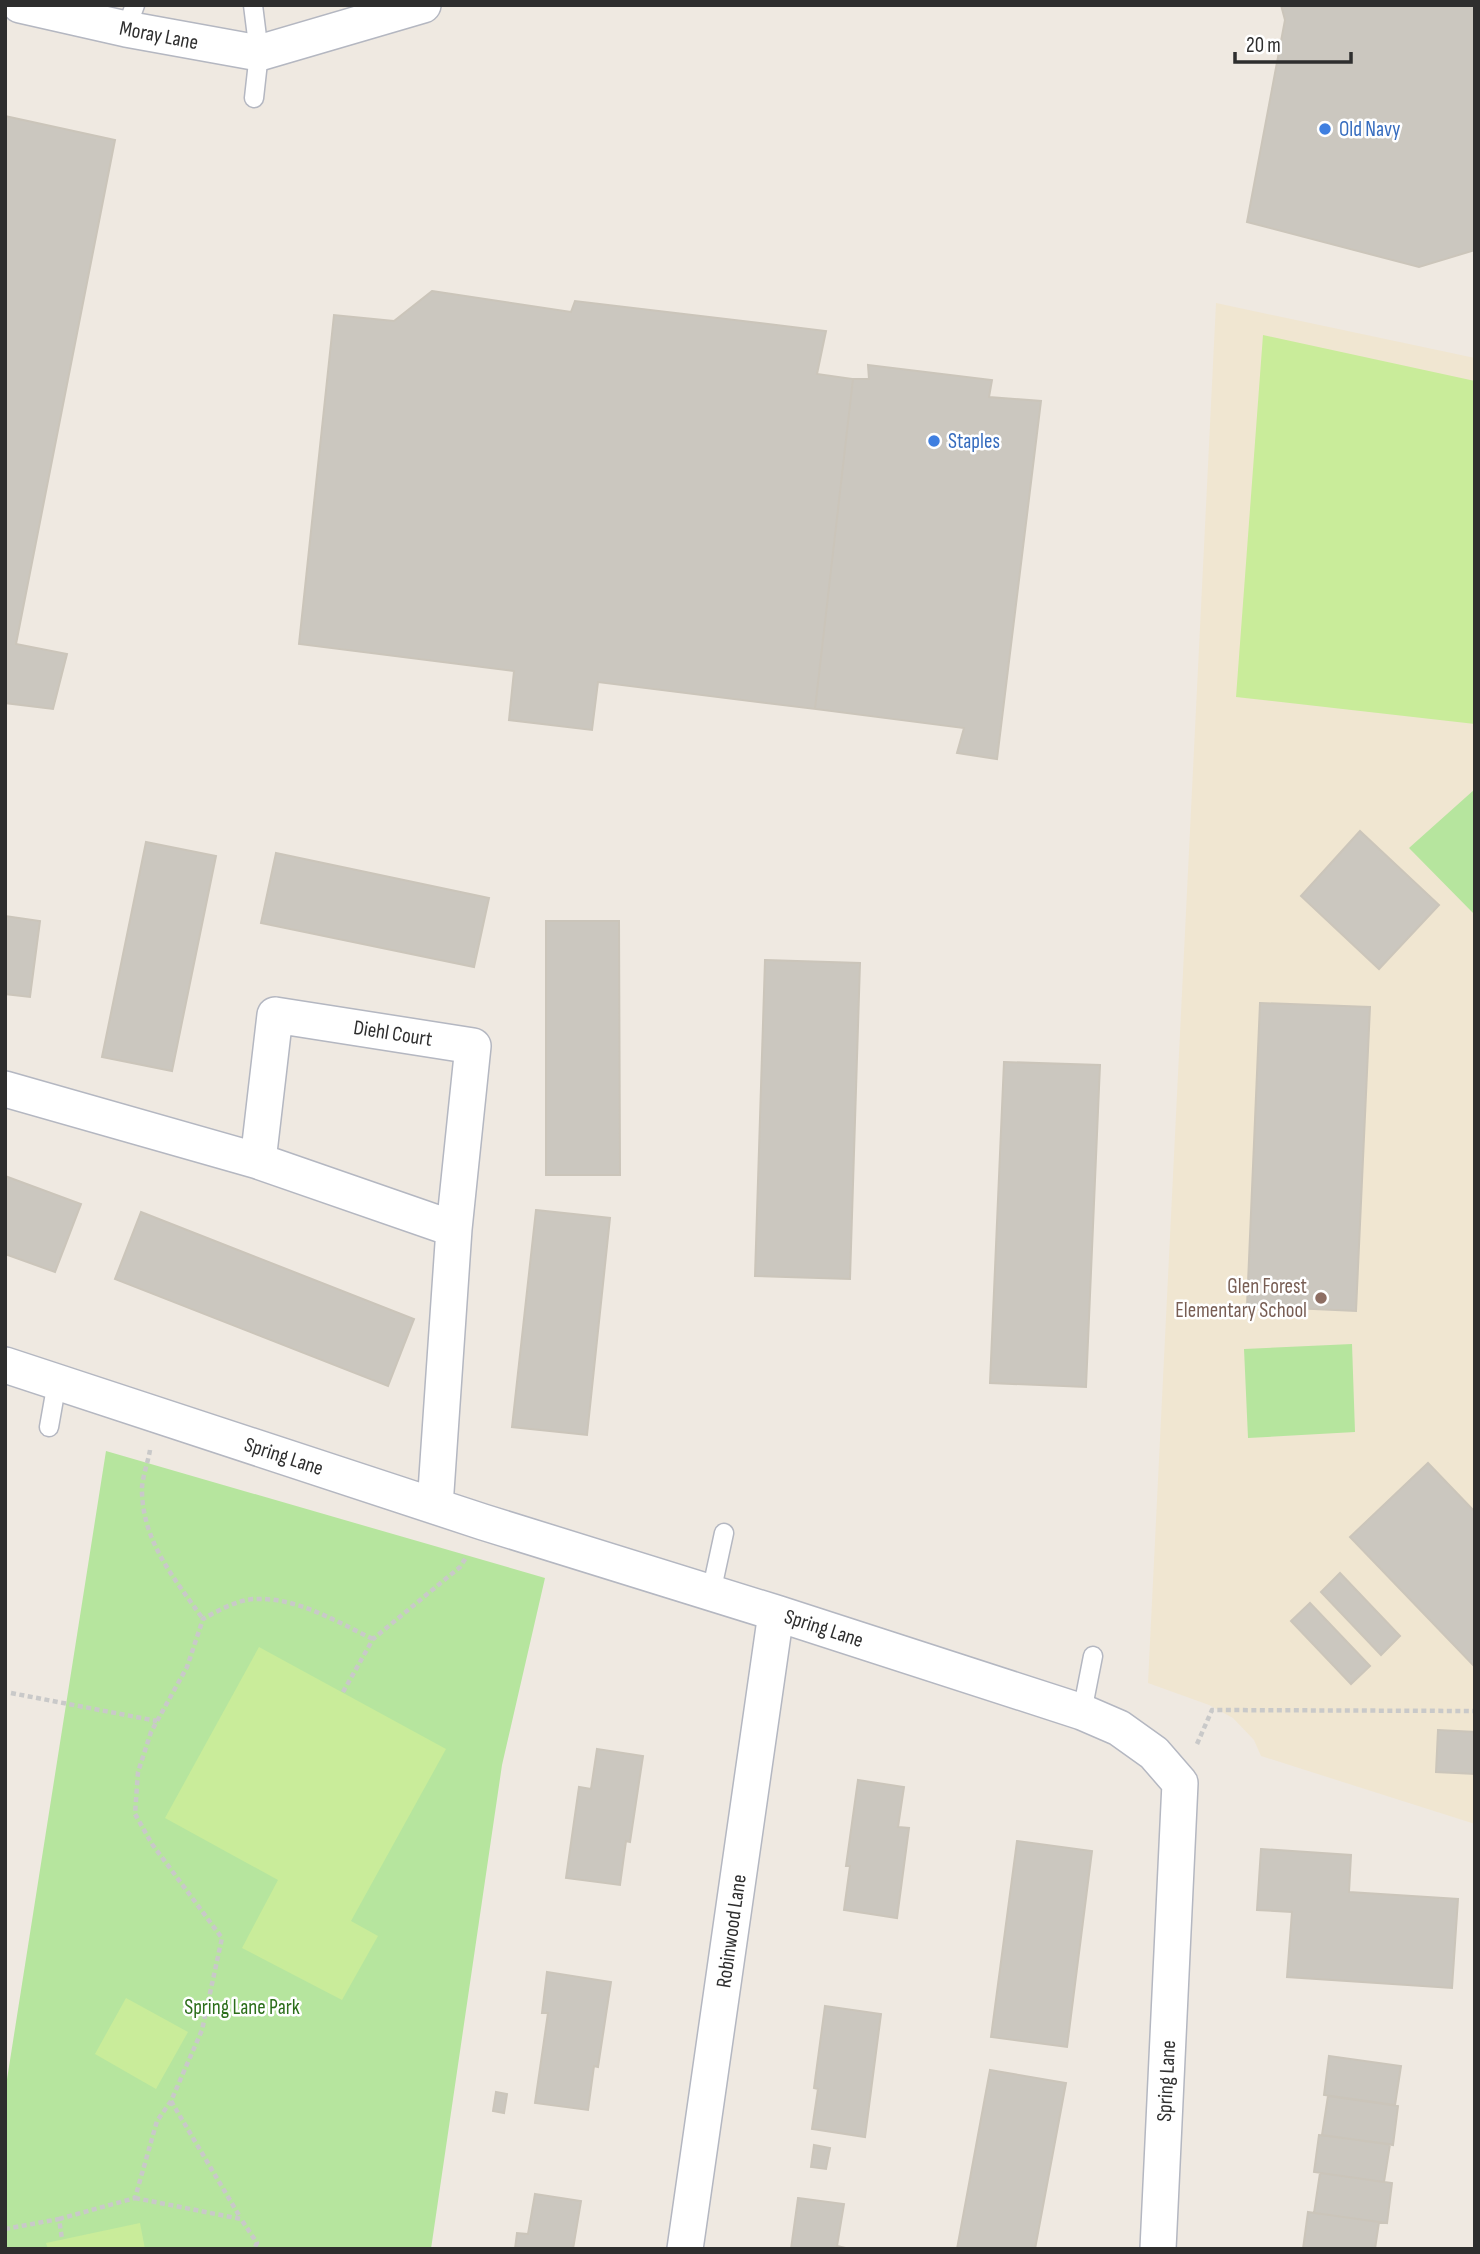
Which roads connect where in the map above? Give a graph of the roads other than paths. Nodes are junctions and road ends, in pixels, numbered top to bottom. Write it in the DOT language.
graph roads {
  1 [pos="20,5"];
  2 [pos="253,5"];
  3 [pos="423,5"];
  4 [pos="130,17"];
  5 [pos="259,53"];
  6 [pos="254,98"];
  7 [pos="5,1089"];
  8 [pos="258,1161"];
  9 [pos="454,1229"];
  10 [pos="5,1365"];
  11 [pos="57,1382"];
  12 [pos="49,1427"];
  13 [pos="435,1506"];
  14 [pos="724,1532"];
  15 [pos="711,1593"];
  16 [pos="776,1612"];
  17 [pos="1093,1656"];
  18 [pos="1082,1712"];
  19 [pos="685,2249"];
  20 [pos="1158,2249"];
  1 -- 4 [label="street, Moray Lane"];
  2 -- 5 [label="lane"];
  3 -- 5 [label="street"];
  4 -- 5 [label="street, Moray Lane"];
  5 -- 6 [label="lane"];
  7 -- 8 [label="street"];
  8 -- 9 [label="street"];
  8 -- 9 [label="street, Diehl Court"];
  9 -- 13 [label="street, Diehl Court"];
  10 -- 11 [label="street, Spring Lane"];
  11 -- 12 [label="lane"];
  11 -- 13 [label="street, Spring Lane"];
  13 -- 15 [label="street, Spring Lane"];
  14 -- 15 [label="lane"];
  15 -- 16 [label="street, Spring Lane"];
  16 -- 18 [label="street, Spring Lane"];
  16 -- 19 [label="street, Robinwood Lane"];
  17 -- 18 [label="lane"];
  18 -- 20 [label="street, Spring Lane"];
}
